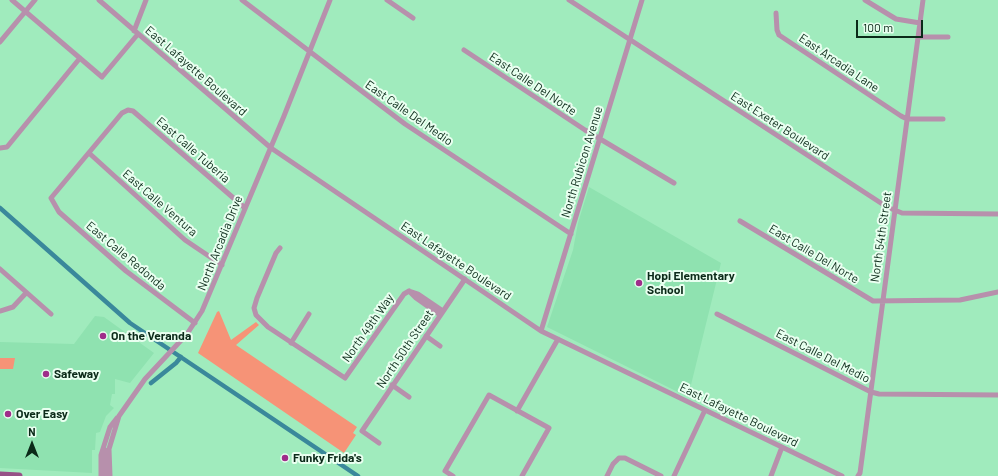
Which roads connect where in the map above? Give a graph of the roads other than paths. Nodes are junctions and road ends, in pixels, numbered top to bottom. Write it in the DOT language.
graph roads {
  1 [pos="12,0"];
  2 [pos="35,0"];
  3 [pos="98,0"];
  4 [pos="146,0"];
  5 [pos="242,0"];
  6 [pos="330,0"];
  7 [pos="386,0"];
  8 [pos="569,0"];
  9 [pos="642,0"];
  10 [pos="865,0"];
  11 [pos="923,0"];
  12 [pos="25,12"];
  13 [pos="776,13"];
  14 [pos="413,18"];
  15 [pos="920,23"];
  16 [pos="136,33"];
  17 [pos="918,37"];
  18 [pos="948,37"];
  19 [pos="630,40"];
  20 [pos="0,42"];
  21 [pos="464,50"];
  22 [pos="309,53"];
  23 [pos="80,58"];
  24 [pos="907,119"];
  25 [pos="944,119"];
  26 [pos="599,139"];
  27 [pos="1,148"];
  28 [pos="271,148"];
  29 [pos="88,153"];
  30 [pos="674,183"];
  31 [pos="245,208"];
  32 [pos="895,211"];
  33 [pos="998,214"];
  34 [pos="740,221"];
  35 [pos="571,234"];
  36 [pos="280,248"];
  37 [pos="222,265"];
  38 [pos="0,269"];
  39 [pos="465,279"];
  40 [pos="26,292"];
  41 [pos="998,292"];
  42 [pos="882,300"];
  43 [pos="0,311"];
  44 [pos="442,313"];
  45 [pos="51,314"];
  46 [pos="308,314"];
  47 [pos="717,314"];
  48 [pos="195,323"];
  49 [pos="541,330"];
  50 [pos="426,336"];
  51 [pos="558,340"];
  52 [pos="291,343"];
  53 [pos="440,346"];
  54 [pos="392,385"];
  55 [pos="871,392"];
  56 [pos="998,396"];
  57 [pos="409,397"];
  58 [pos="704,410"];
  59 [pos="517,411"];
  60 [pos="119,416"];
  61 [pos="106,443"];
  62 [pos="379,443"];
  63 [pos="782,447"];
  64 [pos="0,475"];
  65 [pos="19,476"];
  66 [pos="101,476"];
  67 [pos="105,476"];
  68 [pos="110,476"];
  69 [pos="453,476"];
  70 [pos="522,476"];
  71 [pos="607,476"];
  72 [pos="661,476"];
  73 [pos="674,476"];
  74 [pos="771,476"];
  75 [pos="842,476"];
  76 [pos="858,476"];
  1 -- 12 [label="street"];
  2 -- 12 [label="street"];
  3 -- 16 [label="street, East Lafayette Boulevard"];
  4 -- 16 [label="street"];
  5 -- 22 [label="street, East Calle Del Medio"];
  6 -- 22 [label="street, North Arcadia Drive"];
  7 -- 14 [label="street"];
  8 -- 19 [label="street, East Exeter Boulevard"];
  9 -- 19 [label="street, North Rubicon Avenue"];
  10 -- 15 [label="street"];
  11 -- 15 [label="street, North 54th Street"];
  12 -- 20 [label="street"];
  12 -- 23 [label="street"];
  13 -- 24 [label="street, East Arcadia Lane"];
  15 -- 17 [label="street, North 54th Street"];
  16 -- 23 [label="street"];
  16 -- 28 [label="street, East Lafayette Boulevard"];
  17 -- 18 [label="street"];
  17 -- 24 [label="street, North 54th Street"];
  19 -- 26 [label="street, North Rubicon Avenue"];
  19 -- 32 [label="street, East Exeter Boulevard"];
  21 -- 26 [label="street, East Calle Del Norte"];
  22 -- 28 [label="street, North Arcadia Drive"];
  22 -- 35 [label="street, East Calle Del Medio"];
  23 -- 27 [label="street"];
  24 -- 25 [label="street"];
  24 -- 32 [label="street, North 54th Street"];
  26 -- 30 [label="street, East Calle Del Norte"];
  26 -- 35 [label="street, North Rubicon Avenue"];
  28 -- 31 [label="street, North Arcadia Drive"];
  28 -- 39 [label="street, East Lafayette Boulevard"];
  29 -- 31 [label="street, East Calle Tuberia"];
  29 -- 37 [label="street, East Calle Ventura"];
  29 -- 48 [label="street, East Calle Redonda"];
  31 -- 37 [label="street, North Arcadia Drive"];
  32 -- 33 [label="street, East Exeter Boulevard"];
  32 -- 42 [label="street, North 54th Street"];
  34 -- 42 [label="street, East Calle Del Norte"];
  35 -- 49 [label="street, North Rubicon Avenue"];
  36 -- 52 [label="street"];
  37 -- 48 [label="street, North Arcadia Drive"];
  38 -- 40 [label="street"];
  39 -- 44 [label="street, North 50th Street"];
  39 -- 49 [label="street, East Lafayette Boulevard"];
  40 -- 43 [label="street"];
  40 -- 45 [label="street"];
  41 -- 42 [label="street, East Calle Del Norte"];
  42 -- 55 [label="street, North 54th Street"];
  44 -- 50 [label="street, North 50th Street"];
  44 -- 52 [label="street, North 49th Way"];
  46 -- 52 [label="street"];
  47 -- 55 [label="street, East Calle Del Medio"];
  48 -- 60 [label="street, North Arcadia Drive"];
  49 -- 51 [label="street, East Lafayette Boulevard"];
  50 -- 53 [label="street"];
  50 -- 54 [label="street, North 50th Street"];
  51 -- 58 [label="street, East Lafayette Boulevard"];
  51 -- 59 [label="street"];
  54 -- 57 [label="street"];
  54 -- 62 [label="street, North 50th Street"];
  55 -- 56 [label="street, East Calle Del Medio"];
  55 -- 76 [label="street, North 54th Street"];
  58 -- 63 [label="street, East Lafayette Boulevard"];
  58 -- 73 [label="street"];
  59 -- 69 [label="street"];
  59 -- 70 [label="street"];
  60 -- 61 [label="street"];
  60 -- 68 [label="street, North Arcadia Drive"];
  61 -- 66 [label="street"];
  61 -- 67 [label="street"];
  63 -- 74 [label="street"];
  63 -- 75 [label="street, East Lafayette Boulevard"];
  64 -- 65 [label="main road"];
  71 -- 72 [label="street"];
}
